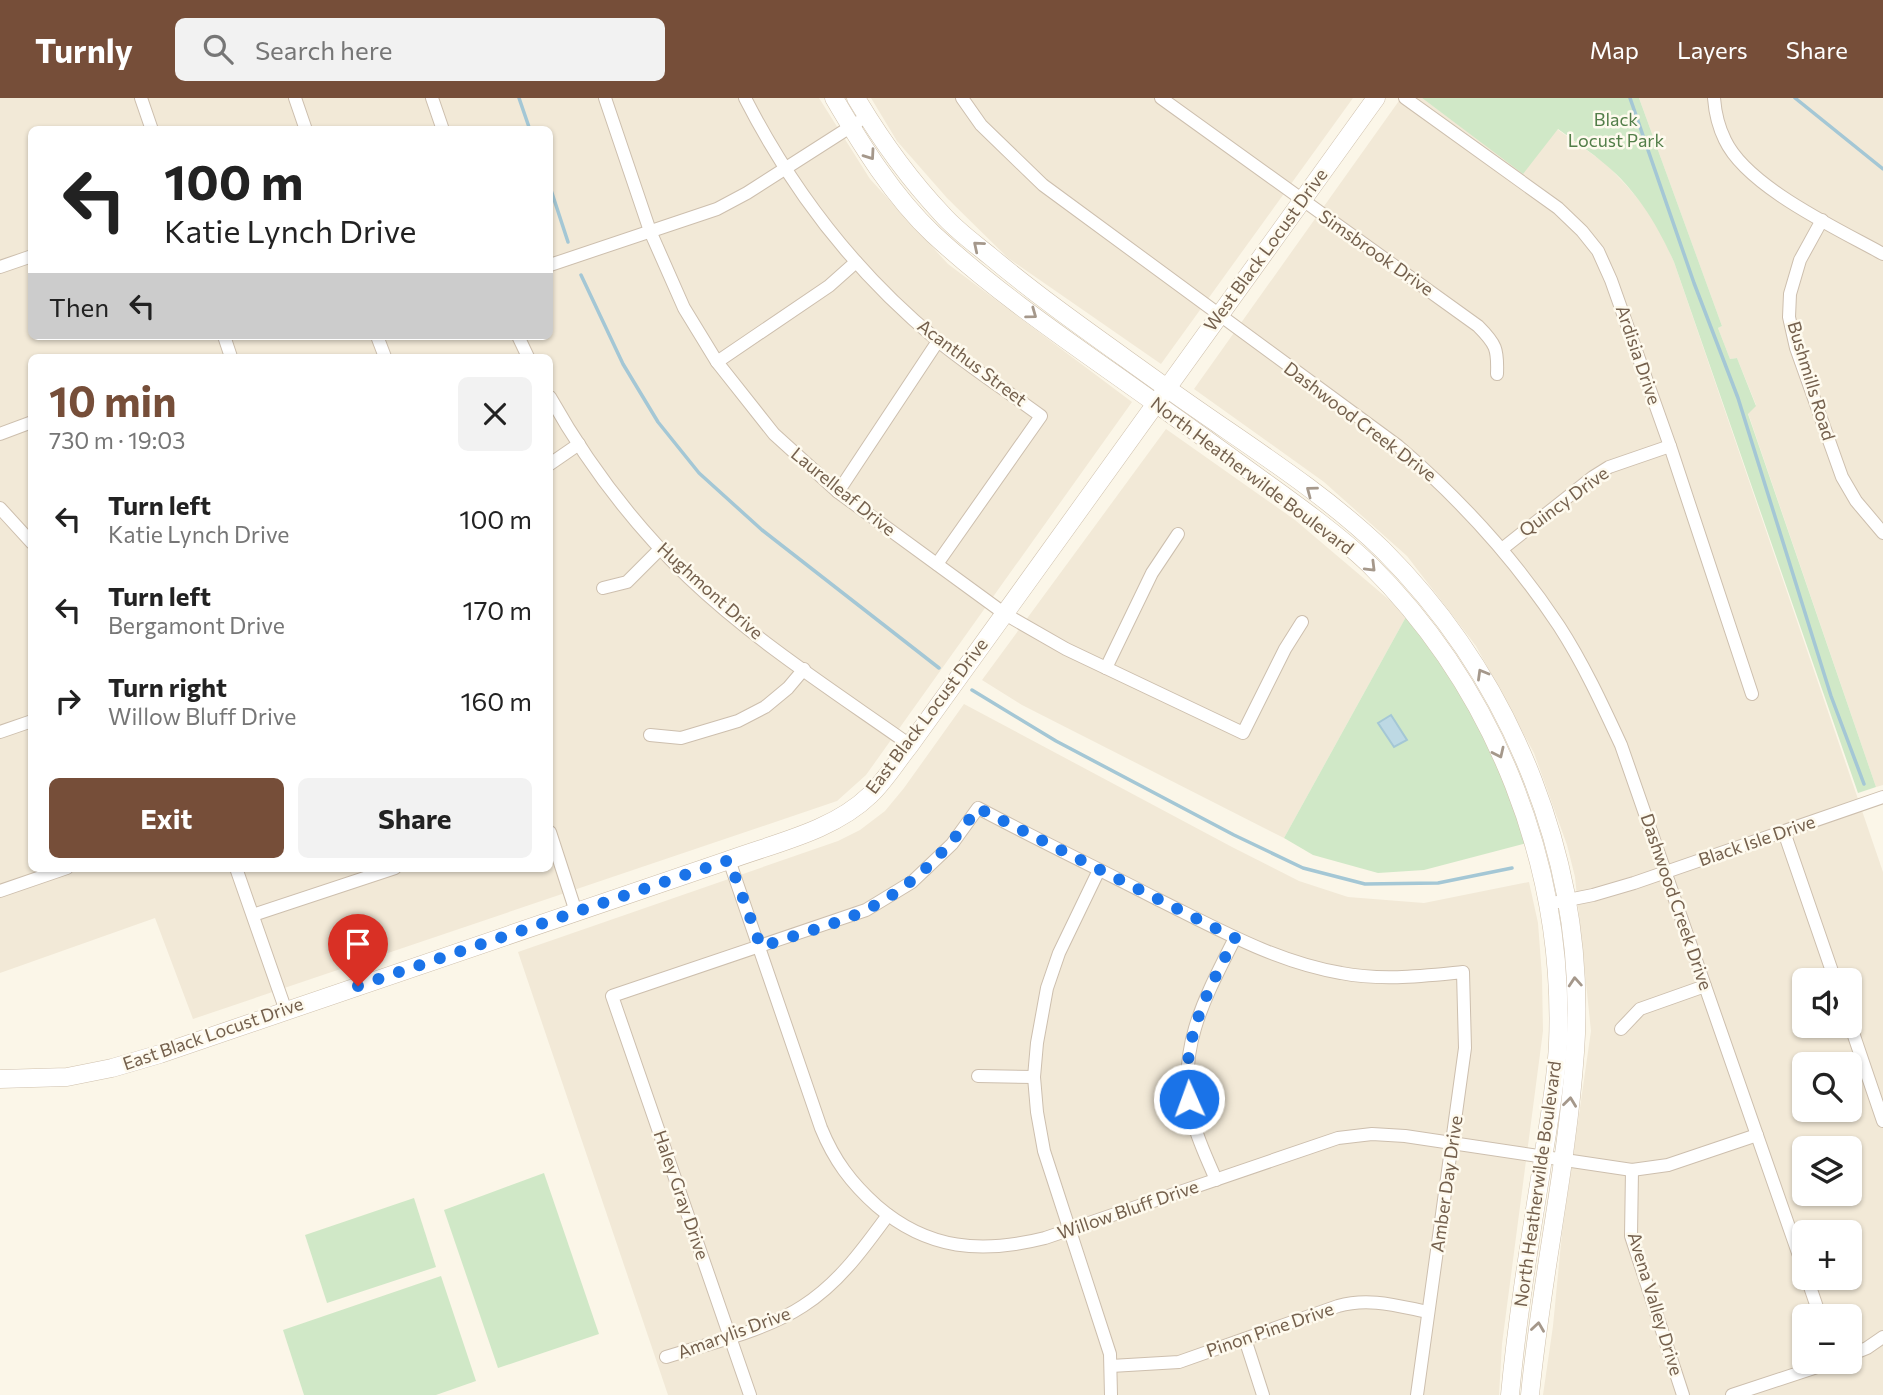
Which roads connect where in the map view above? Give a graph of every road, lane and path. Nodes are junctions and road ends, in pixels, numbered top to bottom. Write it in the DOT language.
graph roads {
  1 [pos="141,98"];
  2 [pos="295,98"];
  3 [pos="432,98"];
  4 [pos="605,98"];
  5 [pos="745,98"];
  6 [pos="834,98"];
  7 [pos="856,98"];
  8 [pos="962,98"];
  9 [pos="1161,98"];
  10 [pos="1376,98"];
  11 [pos="1405,98"];
  12 [pos="1714,98"];
  13 [pos="867,117"];
  14 [pos="151,126"];
  15 [pos="305,126"];
  16 [pos="442,126"];
  17 [pos="851,127"];
  18 [pos="785,169"];
  19 [pos="1301,200"];
  20 [pos="1822,220"];
  21 [pos="650,231"];
  22 [pos="1883,254"];
  23 [pos="28,257"];
  24 [pos="856,262"];
  25 [pos="553,264"];
  26 [pos="0,267"];
  27 [pos="1219,316"];
  28 [pos="938,341"];
  29 [pos="717,362"];
  30 [pos="1497,374"];
  31 [pos="1167,388"];
  32 [pos="553,402"];
  33 [pos="1157,404"];
  34 [pos="28,423"];
  35 [pos="0,433"];
  36 [pos="579,444"];
  37 [pos="1670,446"];
  38 [pos="553,462"];
  39 [pos="838,492"];
  40 [pos="0,508"];
  41 [pos="1883,533"];
  42 [pos="1178,534"];
  43 [pos="28,539"];
  44 [pos="1502,549"];
  45 [pos="660,550"];
  46 [pos="936,564"];
  47 [pos="603,588"];
  48 [pos="1004,614"];
  49 [pos="1302,622"];
  50 [pos="1106,668"];
  51 [pos="804,669"];
  52 [pos="1752,694"];
  53 [pos="28,722"];
  54 [pos="0,732"];
  55 [pos="650,735"];
  56 [pos="910,745"];
  57 [pos="1883,797"];
  58 [pos="1784,832"];
  59 [pos="553,841"];
  60 [pos="729,860"];
  61 [pos="1099,870"];
  62 [pos="55,872"];
  63 [pos="237,872"];
  64 [pos="383,872"];
  65 [pos="1667,872"];
  66 [pos="0,891"];
  67 [pos="1567,901"];
  68 [pos="1548,904"];
  69 [pos="576,912"];
  70 [pos="253,915"];
  71 [pos="1235,938"];
  72 [pos="761,947"];
  73 [pos="1831,968"];
  74 [pos="1705,986"];
  75 [pos="286,1010"];
  76 [pos="1621,1029"];
  77 [pos="1855,1038"];
  78 [pos="978,1076"];
  79 [pos="1034,1077"];
  80 [pos="0,1079"];
  81 [pos="1883,1121"];
  82 [pos="1757,1135"];
  83 [pos="1453,1143"];
  84 [pos="1543,1155"];
  85 [pos="1563,1158"];
  86 [pos="1632,1170"];
  87 [pos="1216,1180"];
  88 [pos="888,1216"];
  89 [pos="1070,1230"];
  90 [pos="1792,1236"];
  91 [pos="1428,1312"];
  92 [pos="730,1336"];
  93 [pos="1883,1337"];
  94 [pos="1245,1339"];
  95 [pos="1862,1350"];
  96 [pos="666,1357"];
  97 [pos="1111,1366"];
  98 [pos="1796,1374"];
  99 [pos="750,1395"];
  100 [pos="1111,1395"];
  101 [pos="1263,1395"];
  102 [pos="1417,1395"];
  103 [pos="1510,1395"];
  104 [pos="1530,1395"];
  105 [pos="1683,1395"];
  106 [pos="1732,1395"];
  1 -- 14 [label="street"];
  2 -- 15 [label="street"];
  3 -- 16 [label="street"];
  4 -- 21 [label="street, Laurelleaf Drive"];
  5 -- 18 [label="street, Acanthus Street"];
  6 -- 17 [label="main road, North Heatherwilde Boulevard"];
  7 -- 13 [label="main road, North Heatherwilde Boulevard"];
  8 -- 27 [label="street, Dashwood Creek Drive"];
  9 -- 19 [label="street, Simsbrook Drive"];
  10 -- 19 [label="main road, West Black Locust Drive"];
  11 -- 37 [label="street, Ardisia Drive"];
  12 -- 20 [label="street"];
  13 -- 17 [label="street"];
  31 -- 13 [label="main road, North Heatherwilde Boulevard, one-way"];
  17 -- 18 [label="street"];
  17 -- 33 [label="main road, North Heatherwilde Boulevard, one-way"];
  18 -- 21 [label="street"];
  18 -- 24 [label="street, Acanthus Street"];
  19 -- 27 [label="main road, West Black Locust Drive"];
  19 -- 30 [label="street, Simsbrook Drive"];
  20 -- 22 [label="street"];
  20 -- 41 [label="street, Bushmills Road"];
  21 -- 25 [label="street"];
  21 -- 29 [label="street, Laurelleaf Drive"];
  23 -- 26 [label="street"];
  24 -- 28 [label="street, Acanthus Street"];
  24 -- 29 [label="street"];
  27 -- 31 [label="main road, West Black Locust Drive"];
  27 -- 44 [label="street, Dashwood Creek Drive"];
  28 -- 39 [label="street"];
  28 -- 46 [label="street, Acanthus Street"];
  29 -- 39 [label="street, Laurelleaf Drive"];
  31 -- 33 [label="main road, West Black Locust Drive"];
  67 -- 31 [label="main road, North Heatherwilde Boulevard, one-way"];
  32 -- 36 [label="street, Hughmont Drive"];
  33 -- 48 [label="main road, East Black Locust Drive"];
  33 -- 68 [label="main road, North Heatherwilde Boulevard, one-way"];
  34 -- 35 [label="street"];
  36 -- 38 [label="street"];
  36 -- 45 [label="street, Hughmont Drive"];
  37 -- 44 [label="street, Quincy Drive"];
  37 -- 52 [label="street, Ardisia Drive"];
  39 -- 46 [label="street, Laurelleaf Drive"];
  40 -- 43 [label="street"];
  42 -- 50 [label="street"];
  44 -- 65 [label="street, Dashwood Creek Drive"];
  45 -- 47 [label="street"];
  45 -- 51 [label="street, Hughmont Drive"];
  46 -- 48 [label="street, Laurelleaf Drive"];
  48 -- 50 [label="street, Laurelleaf Drive"];
  48 -- 56 [label="main road, East Black Locust Drive"];
  49 -- 50 [label="street, Laurelleaf Drive"];
  51 -- 55 [label="street"];
  51 -- 56 [label="street, Hughmont Drive"];
  53 -- 54 [label="street"];
  56 -- 60 [label="main road, East Black Locust Drive"];
  57 -- 58 [label="street, Black Isle Drive"];
  58 -- 65 [label="street, Black Isle Drive"];
  58 -- 73 [label="street"];
  59 -- 69 [label="street"];
  60 -- 69 [label="main road, East Black Locust Drive"];
  60 -- 72 [label="street, Willow Bluff Drive"];
  61 -- 71 [label="street"];
  61 -- 72 [label="street"];
  61 -- 79 [label="street"];
  62 -- 66 [label="street"];
  63 -- 70 [label="street"];
  64 -- 70 [label="street"];
  65 -- 67 [label="street, Black Isle Drive"];
  65 -- 74 [label="street, Dashwood Creek Drive"];
  67 -- 68 [label="street, Black Isle Drive"];
  85 -- 67 [label="main road, North Heatherwilde Boulevard, one-way"];
  68 -- 84 [label="main road, North Heatherwilde Boulevard"];
  69 -- 75 [label="main road, East Black Locust Drive"];
  70 -- 75 [label="street"];
  71 -- 83 [label="street, Amber Day Drive"];
  71 -- 87 [label="street"];
  72 -- 88 [label="street, Willow Bluff Drive"];
  72 -- 92 [label="street, Haley Gray Drive"];
  74 -- 76 [label="street"];
  74 -- 82 [label="street, Dashwood Creek Drive"];
  75 -- 80 [label="main road, East Black Locust Drive"];
  77 -- 81 [label="street"];
  78 -- 79 [label="street"];
  79 -- 89 [label="street"];
  82 -- 86 [label="street, Willow Bluff Drive"];
  82 -- 90 [label="street, Dashwood Creek Drive"];
  83 -- 84 [label="street, Willow Bluff Drive"];
  83 -- 87 [label="street, Willow Bluff Drive"];
  83 -- 91 [label="street, Amber Day Drive"];
  84 -- 85 [label="street, Willow Bluff Drive"];
  84 -- 103 [label="main road, North Heatherwilde Boulevard"];
  85 -- 86 [label="street, Willow Bluff Drive"];
  104 -- 85 [label="main road, North Heatherwilde Boulevard, one-way"];
  86 -- 105 [label="street, Avena Valley Drive"];
  87 -- 89 [label="street, Willow Bluff Drive"];
  88 -- 89 [label="street, Willow Bluff Drive"];
  88 -- 92 [label="street, Amarylis Drive"];
  89 -- 97 [label="street"];
  91 -- 94 [label="street, Pinon Pine Drive"];
  91 -- 102 [label="street, Amber Day Drive"];
  92 -- 96 [label="street, Amarylis Drive"];
  92 -- 99 [label="street, Haley Gray Drive"];
  93 -- 95 [label="street"];
  94 -- 97 [label="street, Pinon Pine Drive"];
  94 -- 101 [label="street"];
  97 -- 100 [label="street"];
  98 -- 106 [label="street"];
}
